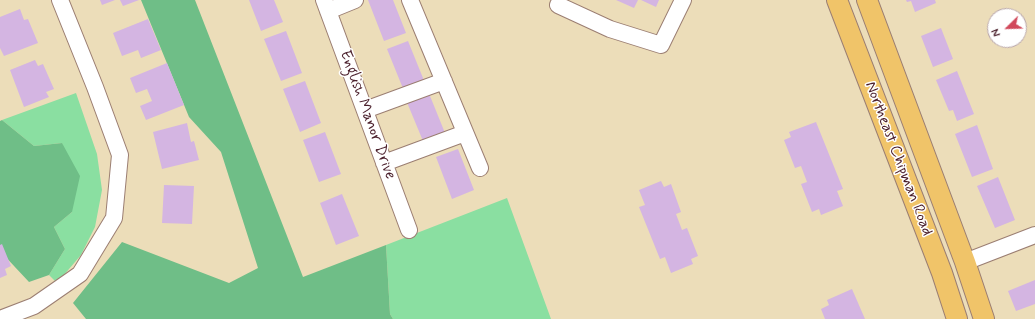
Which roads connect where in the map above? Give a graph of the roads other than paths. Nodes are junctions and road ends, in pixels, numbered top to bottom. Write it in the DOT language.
graph roads {
  1 [pos="60,0"];
  2 [pos="355,0"];
  3 [pos="410,0"];
  4 [pos="683,0"];
  5 [pos="837,0"];
  6 [pos="867,0"];
  7 [pos="558,4"];
  8 [pos="326,6"];
  9 [pos="444,81"];
  10 [pos="365,110"];
  11 [pos="465,133"];
  12 [pos="384,163"];
  13 [pos="480,168"];
  14 [pos="409,230"];
  15 [pos="1035,235"];
  16 [pos="965,262"];
  17 [pos="0,319"];
  18 [pos="957,319"];
  19 [pos="984,319"];
  1 -- 17 [label="street"];
  2 -- 8 [label="street"];
  3 -- 9 [label="street"];
  4 -- 7 [label="street"];
  5 -- 18 [label="main road, Northeast Chipman Road"];
  6 -- 16 [label="main road, Northeast Chipman Road"];
  8 -- 10 [label="street, English Manor Drive"];
  9 -- 10 [label="street"];
  9 -- 11 [label="street"];
  10 -- 12 [label="street, English Manor Drive"];
  11 -- 12 [label="street"];
  11 -- 13 [label="street"];
  12 -- 14 [label="street, English Manor Drive"];
  15 -- 16 [label="street"];
  16 -- 19 [label="main road, Northeast Chipman Road"];
}
